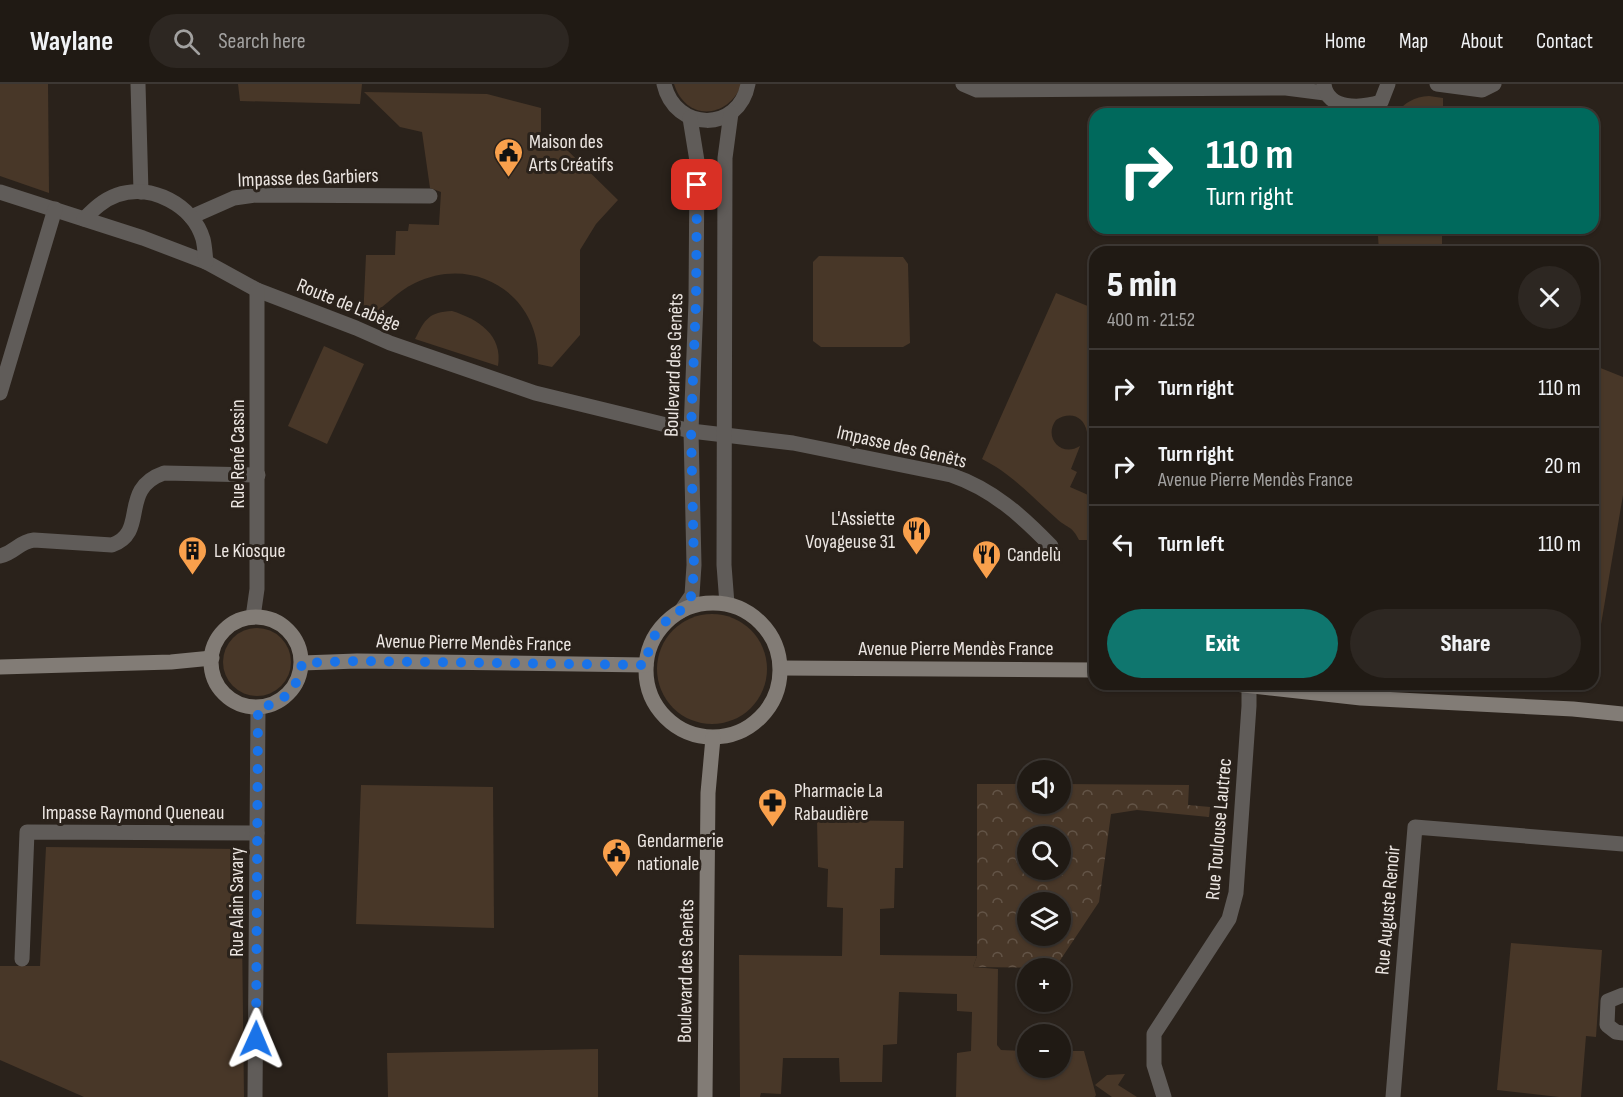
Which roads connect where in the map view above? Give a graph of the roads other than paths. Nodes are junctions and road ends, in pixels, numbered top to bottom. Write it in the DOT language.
graph roads {
  1 [pos="138,84"];
  2 [pos="664,84"];
  3 [pos="748,84"];
  4 [pos="963,84"];
  5 [pos="1388,84"];
  6 [pos="1437,84"];
  7 [pos="1494,84"];
  8 [pos="1039,87"];
  9 [pos="1325,88"];
  10 [pos="731,113"];
  11 [pos="690,118"];
  12 [pos="0,192"];
  13 [pos="141,192"];
  14 [pos="430,196"];
  15 [pos="55,209"];
  16 [pos="191,217"];
  17 [pos="84,219"];
  18 [pos="206,262"];
  19 [pos="257,290"];
  20 [pos="0,393"];
  21 [pos="691,430"];
  22 [pos="723,434"];
  23 [pos="258,475"];
  24 [pos="1051,546"];
  25 [pos="0,556"];
  26 [pos="727,604"];
  27 [pos="681,610"];
  28 [pos="253,618"];
  29 [pos="212,658"];
  30 [pos="302,663"];
  31 [pos="646,665"];
  32 [pos="0,667"];
  33 [pos="780,668"];
  34 [pos="1089,670"];
  35 [pos="1244,690"];
  36 [pos="1288,690"];
  37 [pos="258,708"];
  38 [pos="1623,714"];
  39 [pos="713,738"];
  40 [pos="257,833"];
  41 [pos="1623,844"];
  42 [pos="22,958"];
  43 [pos="1623,995"];
  44 [pos="1623,1033"];
  45 [pos="255,1097"];
  46 [pos="705,1097"];
  47 [pos="1164,1097"];
  48 [pos="1393,1097"];
  1 -- 13 [label="street"];
  2 -- 11 [label="street"];
  3 -- 10 [label="street"];
  4 -- 8 [label="street"];
  5 -- 9 [label="street"];
  6 -- 7 [label="street"];
  8 -- 9 [label="street"];
  10 -- 11 [label="street"];
  10 -- 22 [label="street"];
  11 -- 21 [label="street, Boulevard des Genêts"];
  12 -- 15 [label="street, Route de Labège"];
  13 -- 16 [label="street"];
  13 -- 17 [label="street"];
  14 -- 16 [label="street, Impasse des Garbiers"];
  15 -- 17 [label="street, Route de Labège"];
  15 -- 20 [label="street"];
  16 -- 18 [label="street"];
  17 -- 18 [label="street, Route de Labège"];
  18 -- 19 [label="street, Route de Labège"];
  19 -- 21 [label="street, Route de Labège"];
  19 -- 23 [label="street, Rue René Cassin"];
  21 -- 22 [label="street, Route de Labège"];
  21 -- 27 [label="street, Boulevard des Genêts"];
  22 -- 24 [label="street, Impasse des Genêts"];
  22 -- 26 [label="street"];
  23 -- 25 [label="street"];
  23 -- 28 [label="street, Rue René Cassin"];
  26 -- 27 [label="street"];
  26 -- 33 [label="street"];
  27 -- 31 [label="street"];
  28 -- 29 [label="street"];
  28 -- 30 [label="street"];
  29 -- 32 [label="street"];
  29 -- 37 [label="street"];
  30 -- 31 [label="street, Avenue Pierre Mendès France"];
  30 -- 37 [label="street"];
  31 -- 39 [label="street"];
  33 -- 34 [label="street, Avenue Pierre Mendès France"];
  33 -- 39 [label="street"];
  35 -- 47 [label="street, Rue Toulouse Lautrec"];
  36 -- 38 [label="street"];
  37 -- 40 [label="street, Rue Alain Savary"];
  39 -- 46 [label="street, Boulevard des Genêts"];
  40 -- 42 [label="street, Impasse Raymond Queneau"];
  40 -- 45 [label="street, Rue Alain Savary"];
  41 -- 48 [label="street, Rue Auguste Renoir"];
  43 -- 44 [label="street"];
}
